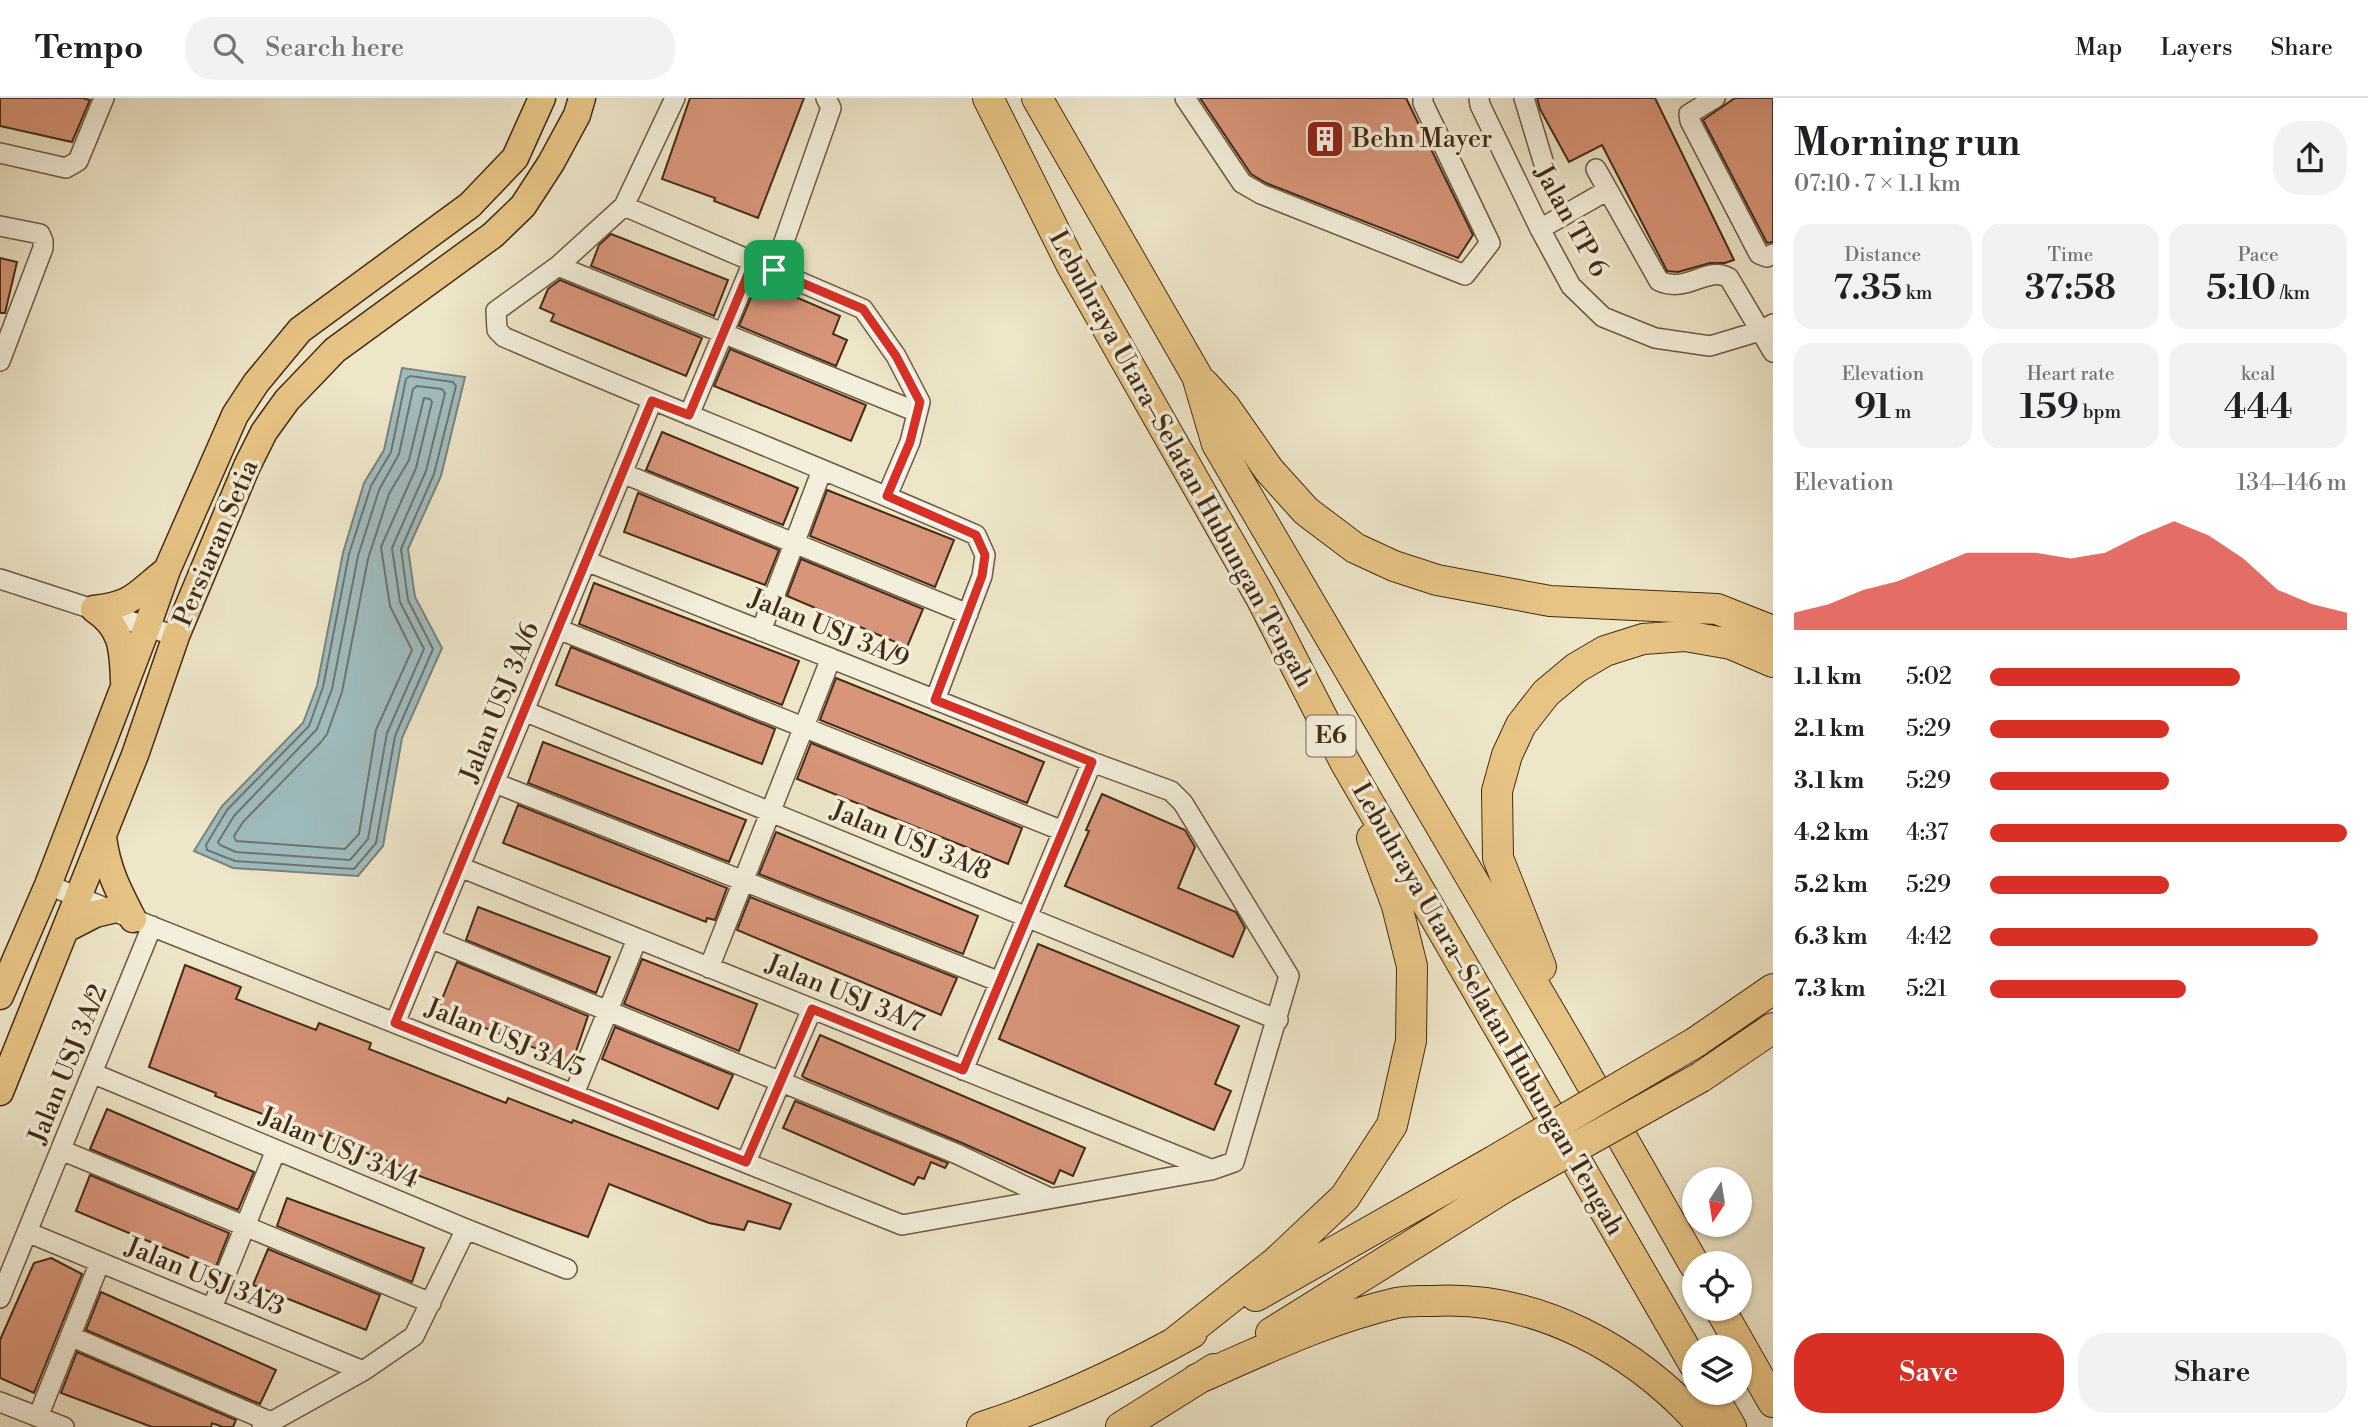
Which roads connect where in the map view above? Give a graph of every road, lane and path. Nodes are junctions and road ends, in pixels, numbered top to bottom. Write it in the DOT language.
graph roads {
  1 [pos="104,98"];
  2 [pos="542,98"];
  3 [pos="582,98"];
  4 [pos="675,98"];
  5 [pos="826,98"];
  6 [pos="988,98"];
  7 [pos="1037,98"];
  8 [pos="1185,98"];
  9 [pos="1423,98"];
  10 [pos="1479,98"];
  11 [pos="1524,98"];
  12 [pos="1715,98"];
  13 [pos="0,153"];
  14 [pos="1544,164"];
  15 [pos="1596,169"];
  16 [pos="1608,190"];
  17 [pos="624,206"];
  18 [pos="0,226"];
  19 [pos="1540,229"];
  20 [pos="1773,254"];
  21 [pos="753,262"];
  22 [pos="558,266"];
  23 [pos="774,270"];
  24 [pos="1766,327"];
  25 [pos="723,334"];
  26 [pos="1773,352"];
  27 [pos="0,361"];
  28 [pos="1197,376"];
  29 [pos="652,401"];
  30 [pos="917,412"];
  31 [pos="689,415"];
  32 [pos="822,470"];
  33 [pos="622,473"];
  34 [pos="887,496"];
  35 [pos="795,543"];
  36 [pos="586,561"];
  37 [pos="167,570"];
  38 [pos="0,579"];
  39 [pos="94,609"];
  40 [pos="968,614"];
  41 [pos="147,627"];
  42 [pos="558,629"];
  43 [pos="761,631"];
  44 [pos="1773,631"];
  45 [pos="176,636"];
  46 [pos="831,658"];
  47 [pos="1773,662"];
  48 [pos="125,686"];
  49 [pos="935,700"];
  50 [pos="524,711"];
  51 [pos="804,727"];
  52 [pos="1092,762"];
  53 [pos="1345,762"];
  54 [pos="495,783"];
  55 [pos="770,812"];
  56 [pos="1063,831"];
  57 [pos="103,837"];
  58 [pos="460,867"];
  59 [pos="744,880"];
  60 [pos="48,885"];
  61 [pos="79,897"];
  62 [pos="1027,917"];
  63 [pos="132,918"];
  64 [pos="66,929"];
  65 [pos="430,938"];
  66 [pos="637,939"];
  67 [pos="709,968"];
  68 [pos="1000,982"];
  69 [pos="1773,989"];
  70 [pos="0,996"];
  71 [pos="812,1009"];
  72 [pos="608,1011"];
  73 [pos="1278,1020"];
  74 [pos="395,1023"];
  75 [pos="1773,1028"];
  76 [pos="1571,1048"];
  77 [pos="963,1070"];
  78 [pos="92,1073"];
  79 [pos="780,1082"];
  80 [pos="0,1092"];
  81 [pos="574,1094"];
  82 [pos="61,1150"];
  83 [pos="276,1150"];
  84 [pos="746,1162"];
  85 [pos="1211,1170"];
  86 [pos="1499,1175"];
  87 [pos="1050,1198"];
  88 [pos="245,1226"];
  89 [pos="466,1229"];
  90 [pos="27,1232"];
  91 [pos="1687,1251"];
  92 [pos="100,1262"];
  93 [pos="567,1269"];
  94 [pos="0,1298"];
  95 [pos="431,1303"];
  96 [pos="212,1308"];
  97 [pos="1727,1321"];
  98 [pos="71,1336"];
  99 [pos="1175,1342"];
  100 [pos="1682,1343"];
  101 [pos="363,1371"];
  102 [pos="1197,1379"];
  103 [pos="0,1402"];
  104 [pos="1773,1402"];
  105 [pos="1718,1405"];
  106 [pos="38,1417"];
  107 [pos="267,1425"];
  108 [pos="64,1427"];
  109 [pos="982,1427"];
  110 [pos="1121,1427"];
  111 [pos="1704,1427"];
  112 [pos="1731,1427"];
  1 -- 13 [label="street"];
  2 -- 37 [label="main road, Persiaran Setia"];
  3 -- 45 [label="main road, Persiaran Setia"];
  4 -- 17 [label="street"];
  5 -- 23 [label="street"];
  6 -- 53 [label="highway, Lebuhraya Utara–Selatan Hubungan Tengah / E6"];
  7 -- 28 [label="highway, Lebuhraya Utara–Selatan Hubungan Tengah / E6"];
  8 -- 9 [label="street"];
  10 -- 19 [label="street, Jalan TP 6"];
  11 -- 14 [label="street"];
  12 -- 20 [label="street"];
  15 -- 16 [label="street"];
  16 -- 19 [label="street"];
  16 -- 24 [label="street"];
  17 -- 21 [label="street"];
  17 -- 22 [label="street"];
  18 -- 27 [label="street"];
  19 -- 24 [label="street, Jalan TP 6"];
  21 -- 23 [label="street"];
  21 -- 25 [label="street"];
  22 -- 25 [label="street"];
  22 -- 29 [label="street"];
  23 -- 30 [label="street"];
  24 -- 26 [label="street"];
  25 -- 30 [label="street"];
  25 -- 31 [label="street"];
  28 -- 44 [label="highway"];
  28 -- 76 [label="highway, Lebuhraya Utara–Selatan Hubungan Tengah / E6"];
  29 -- 31 [label="street"];
  29 -- 33 [label="street, Jalan USJ 3A/6"];
  30 -- 34 [label="street"];
  31 -- 32 [label="street"];
  32 -- 34 [label="street"];
  32 -- 35 [label="street"];
  33 -- 35 [label="street"];
  33 -- 36 [label="street, Jalan USJ 3A/6"];
  34 -- 40 [label="street"];
  35 -- 40 [label="street"];
  35 -- 43 [label="street"];
  36 -- 42 [label="street, Jalan USJ 3A/6"];
  36 -- 43 [label="street, Jalan USJ 3A/9"];
  37 -- 39 [label="main road"];
  37 -- 41 [label="main road, Persiaran Setia"];
  38 -- 39 [label="street"];
  39 -- 41 [label="street"];
  39 -- 48 [label="main road"];
  40 -- 49 [label="street"];
  41 -- 45 [label="street"];
  41 -- 48 [label="main road, Persiaran Setia"];
  42 -- 50 [label="street, Jalan USJ 3A/6"];
  42 -- 51 [label="street"];
  43 -- 46 [label="street, Jalan USJ 3A/9"];
  45 -- 57 [label="main road, Persiaran Setia"];
  46 -- 49 [label="street, Jalan USJ 3A/9"];
  46 -- 51 [label="street"];
  47 -- 76 [label="highway"];
  48 -- 60 [label="main road, Persiaran Setia"];
  49 -- 52 [label="street, Jalan USJ 3A/9"];
  50 -- 54 [label="street, Jalan USJ 3A/6"];
  50 -- 55 [label="street, Jalan USJ 3A/8"];
  51 -- 55 [label="street"];
  51 -- 56 [label="street"];
  52 -- 56 [label="street"];
  52 -- 73 [label="street, Jalan USJ 3A/9"];
  53 -- 99 [label="highway"];
  53 -- 100 [label="highway, Lebuhraya Utara–Selatan Hubungan Tengah / E6"];
  54 -- 58 [label="street, Jalan USJ 3A/6"];
  54 -- 59 [label="street"];
  55 -- 59 [label="street"];
  55 -- 62 [label="street, Jalan USJ 3A/8"];
  56 -- 62 [label="street"];
  57 -- 61 [label="main road, Persiaran Setia"];
  57 -- 63 [label="main road"];
  58 -- 65 [label="street, Jalan USJ 3A/6"];
  58 -- 66 [label="street, Jalan USJ 3A/7"];
  59 -- 67 [label="street"];
  59 -- 68 [label="street"];
  60 -- 61 [label="street, Jalan USJ 3A/5"];
  60 -- 70 [label="main road, Persiaran Setia"];
  61 -- 63 [label="street, Jalan USJ 3A/5"];
  61 -- 64 [label="main road, Persiaran Setia"];
  62 -- 68 [label="street"];
  62 -- 73 [label="street, Jalan USJ 3A/8"];
  63 -- 64 [label="main road"];
  63 -- 74 [label="street, Jalan USJ 3A/5"];
  63 -- 78 [label="street, Jalan USJ 3A/2"];
  64 -- 80 [label="main road, Persiaran Setia"];
  65 -- 72 [label="street"];
  65 -- 74 [label="street, Jalan USJ 3A/6"];
  66 -- 67 [label="street, Jalan USJ 3A/7"];
  66 -- 72 [label="street"];
  67 -- 71 [label="street, Jalan USJ 3A/7"];
  68 -- 77 [label="street"];
  69 -- 86 [label="highway, bridge"];
  71 -- 77 [label="street, Jalan USJ 3A/7"];
  71 -- 79 [label="street"];
  72 -- 79 [label="street"];
  72 -- 81 [label="street"];
  73 -- 85 [label="street"];
  74 -- 81 [label="street, Jalan USJ 3A/5"];
  75 -- 86 [label="highway, bridge"];
  76 -- 91 [label="highway, Lebuhraya Utara–Selatan Hubungan Tengah / E6"];
  77 -- 85 [label="street, Jalan USJ 3A/7"];
  78 -- 82 [label="street, Jalan USJ 3A/2"];
  78 -- 83 [label="street, Jalan USJ 3A/4"];
  79 -- 84 [label="street"];
  79 -- 87 [label="street"];
  81 -- 84 [label="street, Jalan USJ 3A/5"];
  82 -- 88 [label="street"];
  82 -- 90 [label="street, Jalan USJ 3A/2"];
  83 -- 88 [label="street"];
  83 -- 89 [label="street, Jalan USJ 3A/4"];
  84 -- 87 [label="street, Jalan USJ 3A/5"];
  85 -- 87 [label="street"];
  86 -- 99 [label="highway"];
  86 -- 102 [label="highway"];
  88 -- 95 [label="street"];
  88 -- 96 [label="street"];
  89 -- 93 [label="street, Jalan USJ 3A/4"];
  89 -- 95 [label="street"];
  90 -- 92 [label="street, Jalan USJ 3A/3"];
  90 -- 94 [label="street, Jalan USJ 3A/2"];
  92 -- 96 [label="street, Jalan USJ 3A/3"];
  92 -- 98 [label="street"];
  95 -- 101 [label="street"];
  96 -- 101 [label="street, Jalan USJ 3A/3"];
  97 -- 104 [label="highway"];
  98 -- 106 [label="street"];
  98 -- 107 [label="street"];
  99 -- 109 [label="highway"];
  101 -- 107 [label="street"];
  102 -- 110 [label="highway"];
  102 -- 111 [label="highway"];
  103 -- 106 [label="street"];
  105 -- 112 [label="highway"];
  106 -- 108 [label="street"];
}
